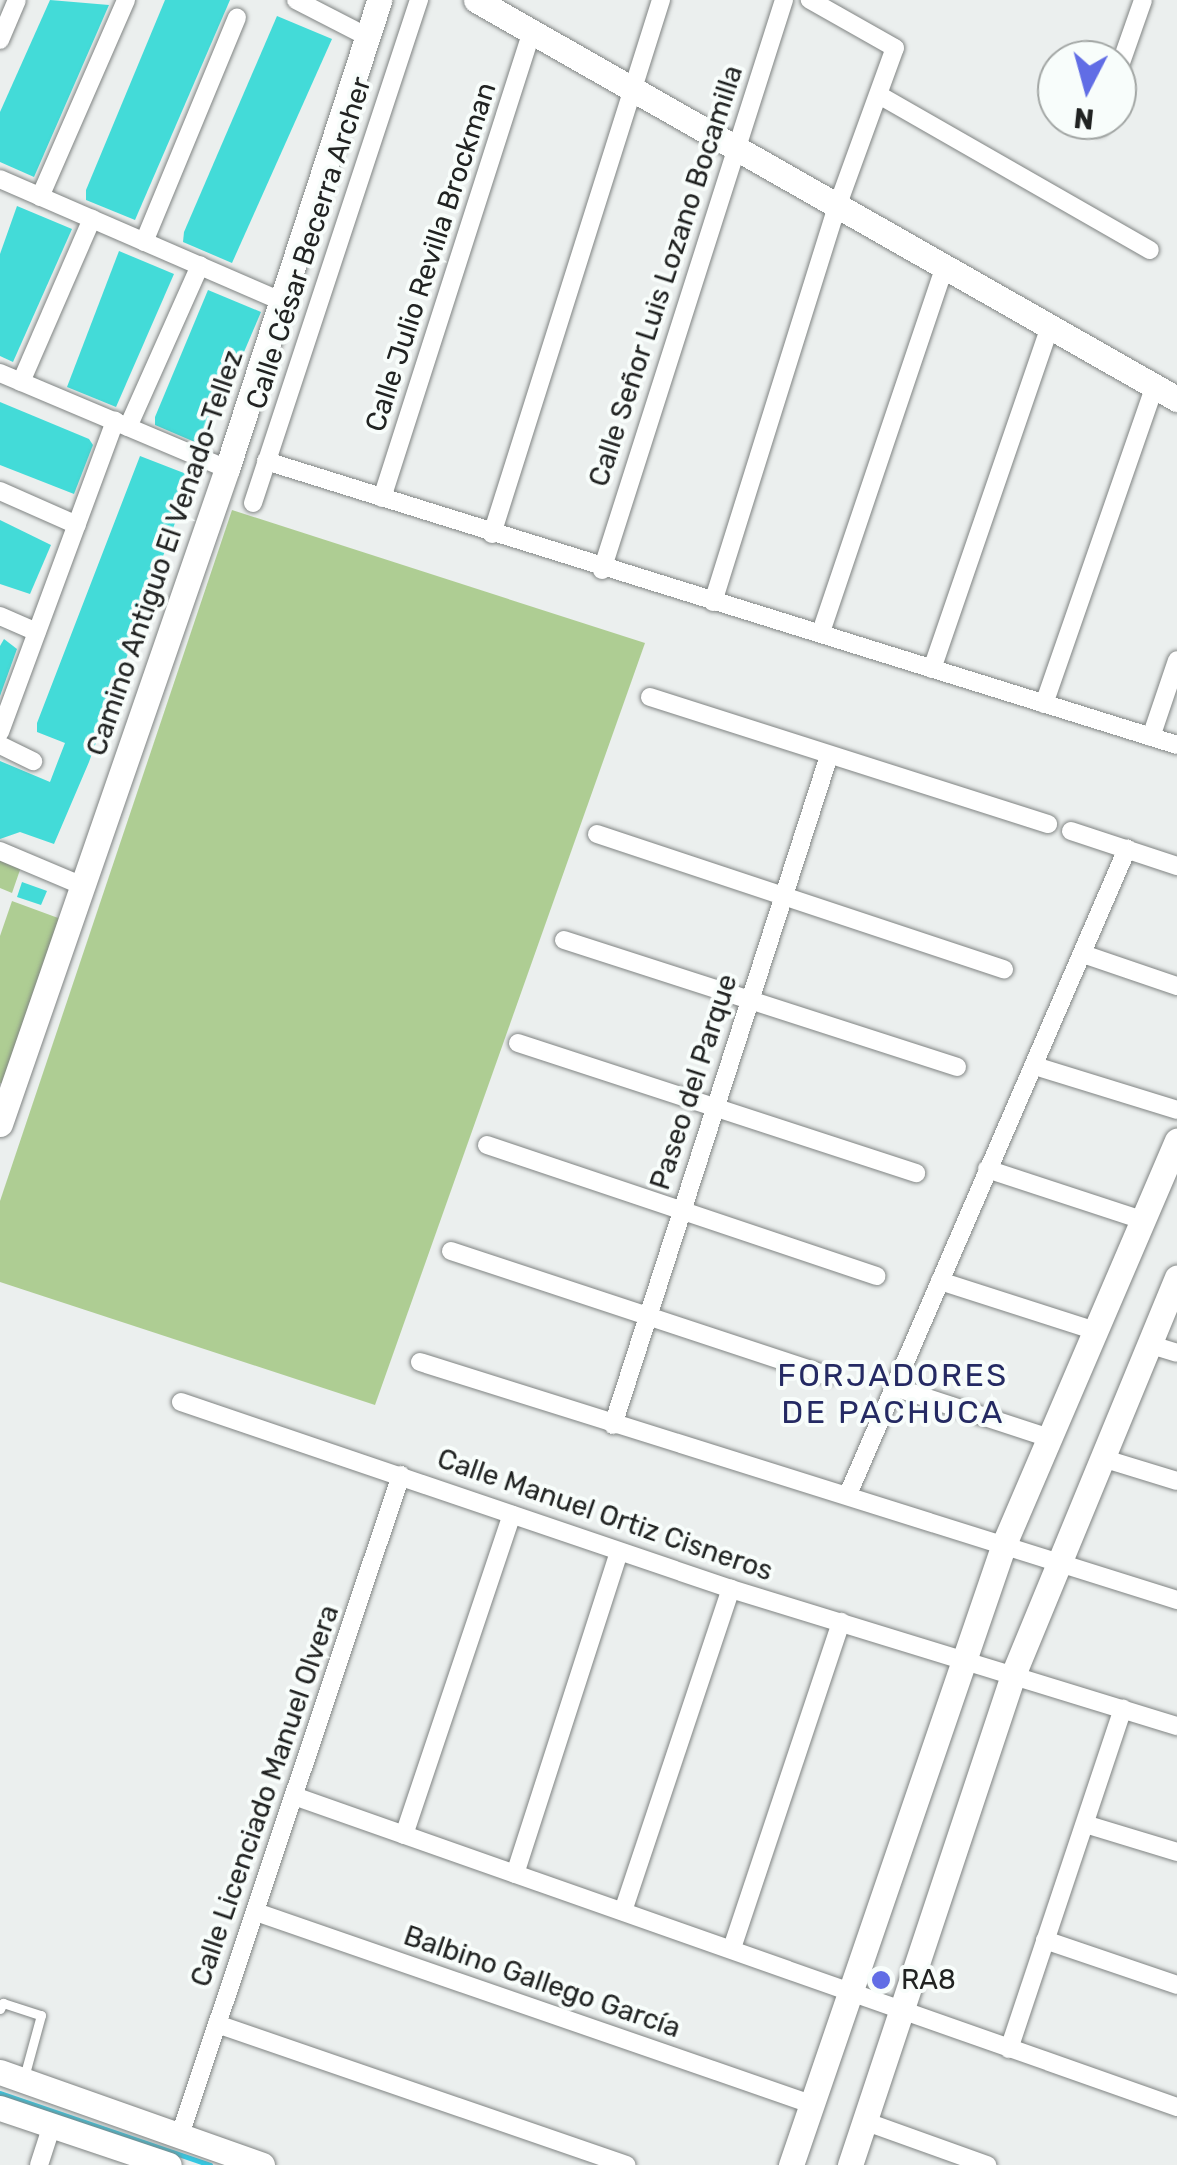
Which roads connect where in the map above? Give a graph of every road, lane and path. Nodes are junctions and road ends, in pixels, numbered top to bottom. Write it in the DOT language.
graph roads {
  1 [pos="17,0"];
  2 [pos="126,0"];
  3 [pos="296,0"];
  4 [pos="379,0"];
  5 [pos="418,0"];
  6 [pos="476,0"];
  7 [pos="661,0"];
  8 [pos="784,0"];
  9 [pos="810,0"];
  10 [pos="1142,0"];
  11 [pos="237,17"];
  12 [pos="532,32"];
  13 [pos="368,37"];
  14 [pos="0,40"];
  15 [pos="1128,40"];
  16 [pos="630,88"];
  17 [pos="879,95"];
  18 [pos="733,150"];
  19 [pos="0,180"];
  20 [pos="40,197"];
  21 [pos="836,207"];
  22 [pos="92,219"];
  23 [pos="144,242"];
  24 [pos="1150,250"];
  25 [pos="200,265"];
  26 [pos="945,266"];
  27 [pos="281,301"];
  28 [pos="1050,326"];
  29 [pos="0,373"];
  30 [pos="21,382"];
  31 [pos="1166,392"];
  32 [pos="121,424"];
  33 [pos="266,461"];
  34 [pos="227,469"];
  35 [pos="0,491"];
  36 [pos="382,498"];
  37 [pos="253,503"];
  38 [pos="77,525"];
  39 [pos="492,534"];
  40 [pos="602,570"];
  41 [pos="713,602"];
  42 [pos="0,616"];
  43 [pos="37,632"];
  44 [pos="821,632"];
  45 [pos="1177,660"];
  46 [pos="932,669"];
  47 [pos="650,696"];
  48 [pos="1044,704"];
  49 [pos="0,732"];
  50 [pos="1152,737"];
  51 [pos="1177,744"];
  52 [pos="0,745"];
  53 [pos="830,756"];
  54 [pos="33,760"];
  55 [pos="1048,824"];
  56 [pos="1071,831"];
  57 [pos="597,834"];
  58 [pos="1127,849"];
  59 [pos="0,850"];
  60 [pos="1177,866"];
  61 [pos="83,886"];
  62 [pos="784,896"];
  63 [pos="564,940"];
  64 [pos="1083,954"];
  65 [pos="1004,969"];
  66 [pos="1177,986"];
  67 [pos="748,1001"];
  68 [pos="518,1044"];
  69 [pos="1036,1066"];
  70 [pos="957,1068"];
  71 [pos="714,1108"];
  72 [pos="1177,1110"];
  73 [pos="0,1124"];
  74 [pos="1177,1140"];
  75 [pos="486,1145"];
  76 [pos="987,1169"];
  77 [pos="916,1174"];
  78 [pos="682,1214"];
  79 [pos="1142,1220"];
  80 [pos="451,1251"];
  81 [pos="877,1276"];
  82 [pos="1177,1277"];
  83 [pos="940,1280"];
  84 [pos="648,1318"];
  85 [pos="1094,1330"];
  86 [pos="1148,1344"];
  87 [pos="1177,1353"];
  88 [pos="420,1362"];
  89 [pos="828,1376"];
  90 [pos="894,1388"];
  91 [pos="180,1402"];
  92 [pos="613,1425"];
  93 [pos="1048,1438"];
  94 [pos="1102,1458"];
  95 [pos="401,1475"];
  96 [pos="1177,1481"];
  97 [pos="850,1492"];
  98 [pos="512,1516"];
  99 [pos="1004,1544"];
  100 [pos="619,1552"];
  101 [pos="1057,1562"];
  102 [pos="731,1589"];
  103 [pos="1177,1600"];
  104 [pos="841,1622"];
  105 [pos="962,1658"];
  106 [pos="1013,1674"];
  107 [pos="1123,1708"];
  108 [pos="1177,1726"];
  109 [pos="294,1796"];
  110 [pos="1084,1824"];
  111 [pos="404,1836"];
  112 [pos="1177,1852"];
  113 [pos="515,1874"];
  114 [pos="624,1911"];
  115 [pos="256,1912"];
  116 [pos="1045,1940"];
  117 [pos="732,1948"];
  118 [pos="1177,1985"];
  119 [pos="848,1990"];
  120 [pos="898,2008"];
  121 [pos="0,2010"];
  122 [pos="217,2024"];
  123 [pos="1009,2049"];
  124 [pos="12,2076"];
  125 [pos="810,2104"];
  126 [pos="1177,2107"];
  127 [pos="0,2108"];
  128 [pos="864,2122"];
  129 [pos="52,2125"];
  130 [pos="180,2135"];
  131 [pos="211,2156"];
  132 [pos="39,2165"];
  133 [pos="168,2165"];
  134 [pos="262,2165"];
  135 [pos="626,2165"];
  136 [pos="791,2165"];
  137 [pos="850,2165"];
  138 [pos="987,2165"];
  1 -- 14 [label="street"];
  2 -- 20 [label="street"];
  3 -- 13 [label="street"];
  4 -- 13 [label="street, Camino Antiguo El Venado-Tellez"];
  5 -- 33 [label="street, Calle César Becerra Archer"];
  6 -- 12 [label="street"];
  7 -- 16 [label="street"];
  8 -- 18 [label="street, Calle Señor Luis Lozano Bocamilla"];
  9 -- 17 [label="street"];
  10 -- 15 [label="street"];
  11 -- 23 [label="street"];
  12 -- 16 [label="street"];
  12 -- 36 [label="street, Calle Julio Revilla Brockman"];
  13 -- 27 [label="street, Camino Antiguo El Venado-Tellez"];
  16 -- 18 [label="street"];
  16 -- 39 [label="street"];
  17 -- 21 [label="street"];
  17 -- 24 [label="street"];
  18 -- 21 [label="street"];
  18 -- 40 [label="street, Calle Señor Luis Lozano Bocamilla"];
  19 -- 20 [label="street"];
  20 -- 22 [label="street"];
  21 -- 26 [label="street"];
  21 -- 41 [label="street"];
  22 -- 23 [label="street"];
  22 -- 30 [label="street"];
  23 -- 25 [label="street"];
  25 -- 27 [label="street"];
  25 -- 32 [label="street"];
  26 -- 28 [label="street"];
  26 -- 44 [label="street"];
  27 -- 34 [label="street, Camino Antiguo El Venado-Tellez"];
  28 -- 31 [label="street"];
  28 -- 46 [label="street"];
  29 -- 30 [label="street"];
  30 -- 32 [label="street"];
  31 -- 48 [label="street"];
  32 -- 34 [label="street"];
  32 -- 38 [label="street"];
  33 -- 36 [label="street"];
  33 -- 37 [label="street, Calle César Becerra Archer"];
  34 -- 61 [label="street, Camino Antiguo El Venado-Tellez"];
  35 -- 38 [label="street"];
  36 -- 39 [label="street"];
  38 -- 43 [label="street"];
  39 -- 40 [label="street"];
  40 -- 41 [label="street"];
  41 -- 44 [label="street"];
  42 -- 43 [label="street"];
  43 -- 49 [label="street"];
  44 -- 46 [label="street"];
  45 -- 50 [label="street"];
  46 -- 48 [label="street"];
  47 -- 53 [label="street"];
  48 -- 50 [label="street"];
  50 -- 51 [label="street"];
  52 -- 54 [label="street"];
  53 -- 55 [label="street"];
  53 -- 62 [label="street, Paseo del Parque"];
  56 -- 58 [label="street"];
  57 -- 62 [label="street"];
  58 -- 60 [label="street"];
  58 -- 64 [label="street"];
  59 -- 61 [label="street"];
  61 -- 73 [label="street, Camino Antiguo El Venado-Tellez"];
  62 -- 65 [label="street"];
  62 -- 67 [label="street, Paseo del Parque"];
  63 -- 67 [label="street"];
  64 -- 66 [label="street"];
  64 -- 69 [label="street"];
  67 -- 70 [label="street"];
  67 -- 71 [label="street, Paseo del Parque"];
  68 -- 71 [label="street"];
  69 -- 72 [label="street"];
  69 -- 76 [label="street"];
  71 -- 77 [label="street"];
  71 -- 78 [label="street, Paseo del Parque"];
  74 -- 79 [label="street"];
  75 -- 78 [label="street"];
  76 -- 79 [label="street"];
  76 -- 83 [label="street"];
  78 -- 81 [label="street"];
  78 -- 84 [label="street, Paseo del Parque"];
  79 -- 85 [label="street"];
  80 -- 84 [label="street"];
  82 -- 86 [label="street"];
  83 -- 85 [label="street"];
  83 -- 90 [label="street"];
  84 -- 89 [label="street"];
  84 -- 92 [label="street, Paseo del Parque"];
  85 -- 93 [label="street"];
  86 -- 87 [label="street"];
  86 -- 94 [label="street"];
  88 -- 92 [label="street"];
  90 -- 93 [label="street"];
  90 -- 97 [label="street"];
  91 -- 95 [label="street, Calle Manuel Ortiz Cisneros"];
  92 -- 97 [label="street"];
  93 -- 99 [label="street"];
  94 -- 96 [label="street"];
  94 -- 101 [label="street"];
  95 -- 98 [label="street, Calle Manuel Ortiz Cisneros"];
  95 -- 109 [label="street, Calle Licenciado Manuel Olvera"];
  97 -- 99 [label="street"];
  98 -- 100 [label="street, Calle Manuel Ortiz Cisneros"];
  98 -- 111 [label="street"];
  99 -- 101 [label="street"];
  99 -- 105 [label="street"];
  100 -- 102 [label="street, Calle Manuel Ortiz Cisneros"];
  100 -- 113 [label="street"];
  101 -- 103 [label="street"];
  101 -- 106 [label="street"];
  102 -- 104 [label="street, Calle Manuel Ortiz Cisneros"];
  102 -- 114 [label="street"];
  104 -- 105 [label="street, Calle Manuel Ortiz Cisneros"];
  104 -- 117 [label="street"];
  105 -- 106 [label="street, Calle Manuel Ortiz Cisneros"];
  105 -- 119 [label="street"];
  106 -- 107 [label="street, Calle Manuel Ortiz Cisneros"];
  106 -- 120 [label="street"];
  107 -- 108 [label="street, Calle Manuel Ortiz Cisneros"];
  107 -- 110 [label="street"];
  109 -- 111 [label="street"];
  109 -- 115 [label="street, Calle Licenciado Manuel Olvera"];
  110 -- 112 [label="street"];
  110 -- 116 [label="street"];
  111 -- 113 [label="street"];
  113 -- 114 [label="street"];
  114 -- 117 [label="street"];
  115 -- 122 [label="street, Calle Licenciado Manuel Olvera"];
  115 -- 125 [label="street, Balbino Gallego García"];
  116 -- 118 [label="street"];
  116 -- 123 [label="street"];
  117 -- 119 [label="street"];
  119 -- 120 [label="street"];
  119 -- 125 [label="street"];
  120 -- 123 [label="street"];
  120 -- 128 [label="street"];
  121 -- 124 [label="lane"];
  122 -- 130 [label="street, Calle Licenciado Manuel Olvera"];
  122 -- 135 [label="street"];
  123 -- 126 [label="street"];
  124 -- 130 [label="street"];
  125 -- 136 [label="street"];
  127 -- 129 [label="street"];
  128 -- 137 [label="street"];
  128 -- 138 [label="street"];
  129 -- 132 [label="street"];
  129 -- 133 [label="street"];
  130 -- 131 [label="street"];
  131 -- 134 [label="street"];
}
